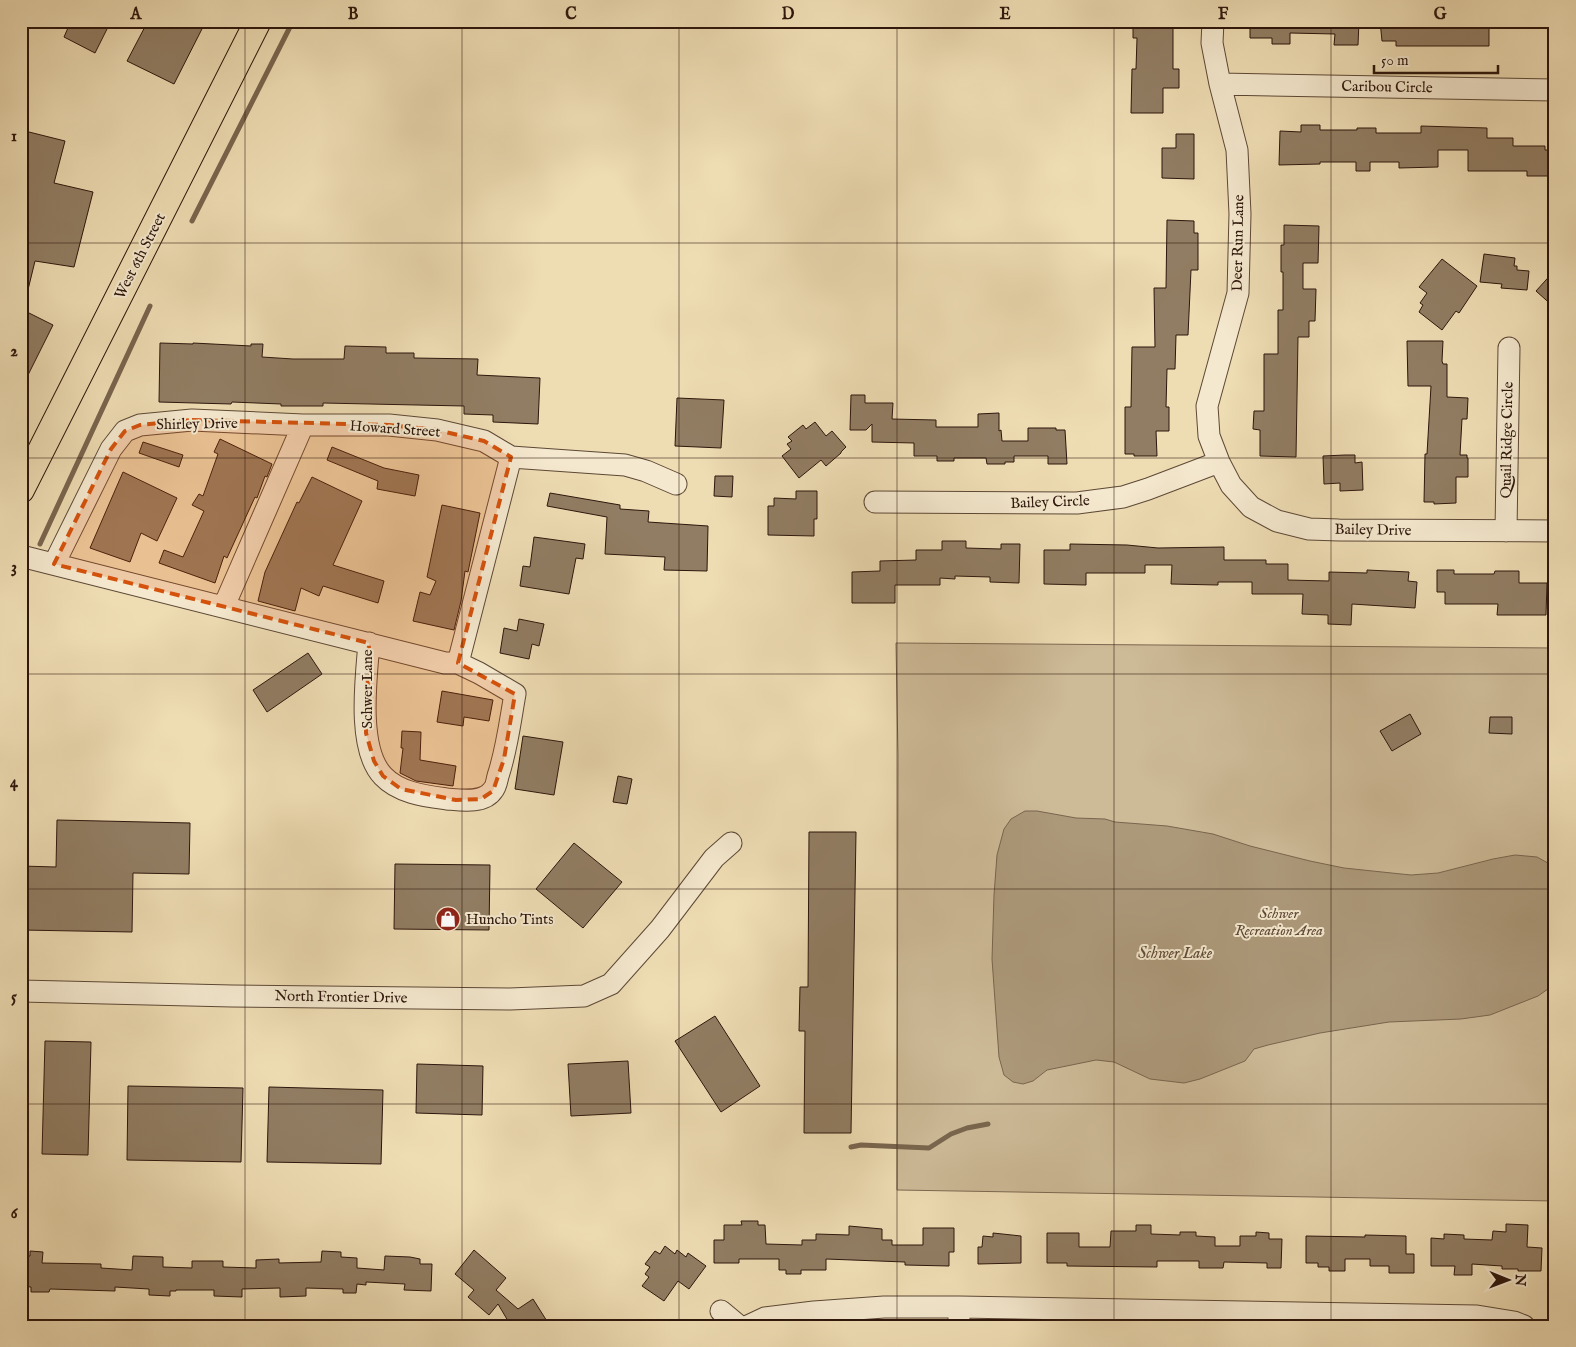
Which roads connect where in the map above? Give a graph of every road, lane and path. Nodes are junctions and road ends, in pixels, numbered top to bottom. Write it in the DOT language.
graph roads {
  1 [pos="258,21"];
  2 [pos="1213,21"];
  3 [pos="1220,84"];
  4 [pos="1555,90"];
  5 [pos="1509,348"];
  6 [pos="302,425"];
  7 [pos="511,457"];
  8 [pos="1219,462"];
  9 [pos="676,484"];
  10 [pos="21,490"];
  11 [pos="875,502"];
  12 [pos="1555,531"];
  13 [pos="1506,532"];
  14 [pos="21,556"];
  15 [pos="54,564"];
  16 [pos="224,606"];
  17 [pos="369,643"];
  18 [pos="458,663"];
  19 [pos="731,843"];
  20 [pos="21,991"];
  21 [pos="721,1311"];
  22 [pos="959,1316"];
  23 [pos="1302,1319"];
  24 [pos="739,1326"];
  25 [pos="748,1326"];
  26 [pos="1524,1326"];
  1 -- 10 [label="main road, West 6th Street"];
  2 -- 3 [label="street, Deer Run Lane"];
  3 -- 4 [label="street, Caribou Circle"];
  3 -- 8 [label="street, Deer Run Lane"];
  5 -- 13 [label="street, Quail Ridge Circle"];
  6 -- 7 [label="street, Howard Street"];
  6 -- 15 [label="street, Shirley Drive"];
  6 -- 16 [label="street"];
  7 -- 9 [label="street, Howard Street"];
  7 -- 18 [label="street"];
  8 -- 11 [label="street, Bailey Circle"];
  8 -- 13 [label="street, Bailey Drive"];
  12 -- 13 [label="street, Bailey Drive"];
  14 -- 15 [label="street, Schwer Lane"];
  15 -- 16 [label="street, Schwer Lane"];
  16 -- 17 [label="street, Schwer Lane"];
  17 -- 18 [label="street"];
  17 -- 18 [label="street, Schwer Lane"];
  19 -- 20 [label="street, North Frontier Drive"];
  21 -- 24 [label="street"];
  22 -- 23 [label="street"];
  22 -- 25 [label="street"];
  23 -- 26 [label="street"];
}
